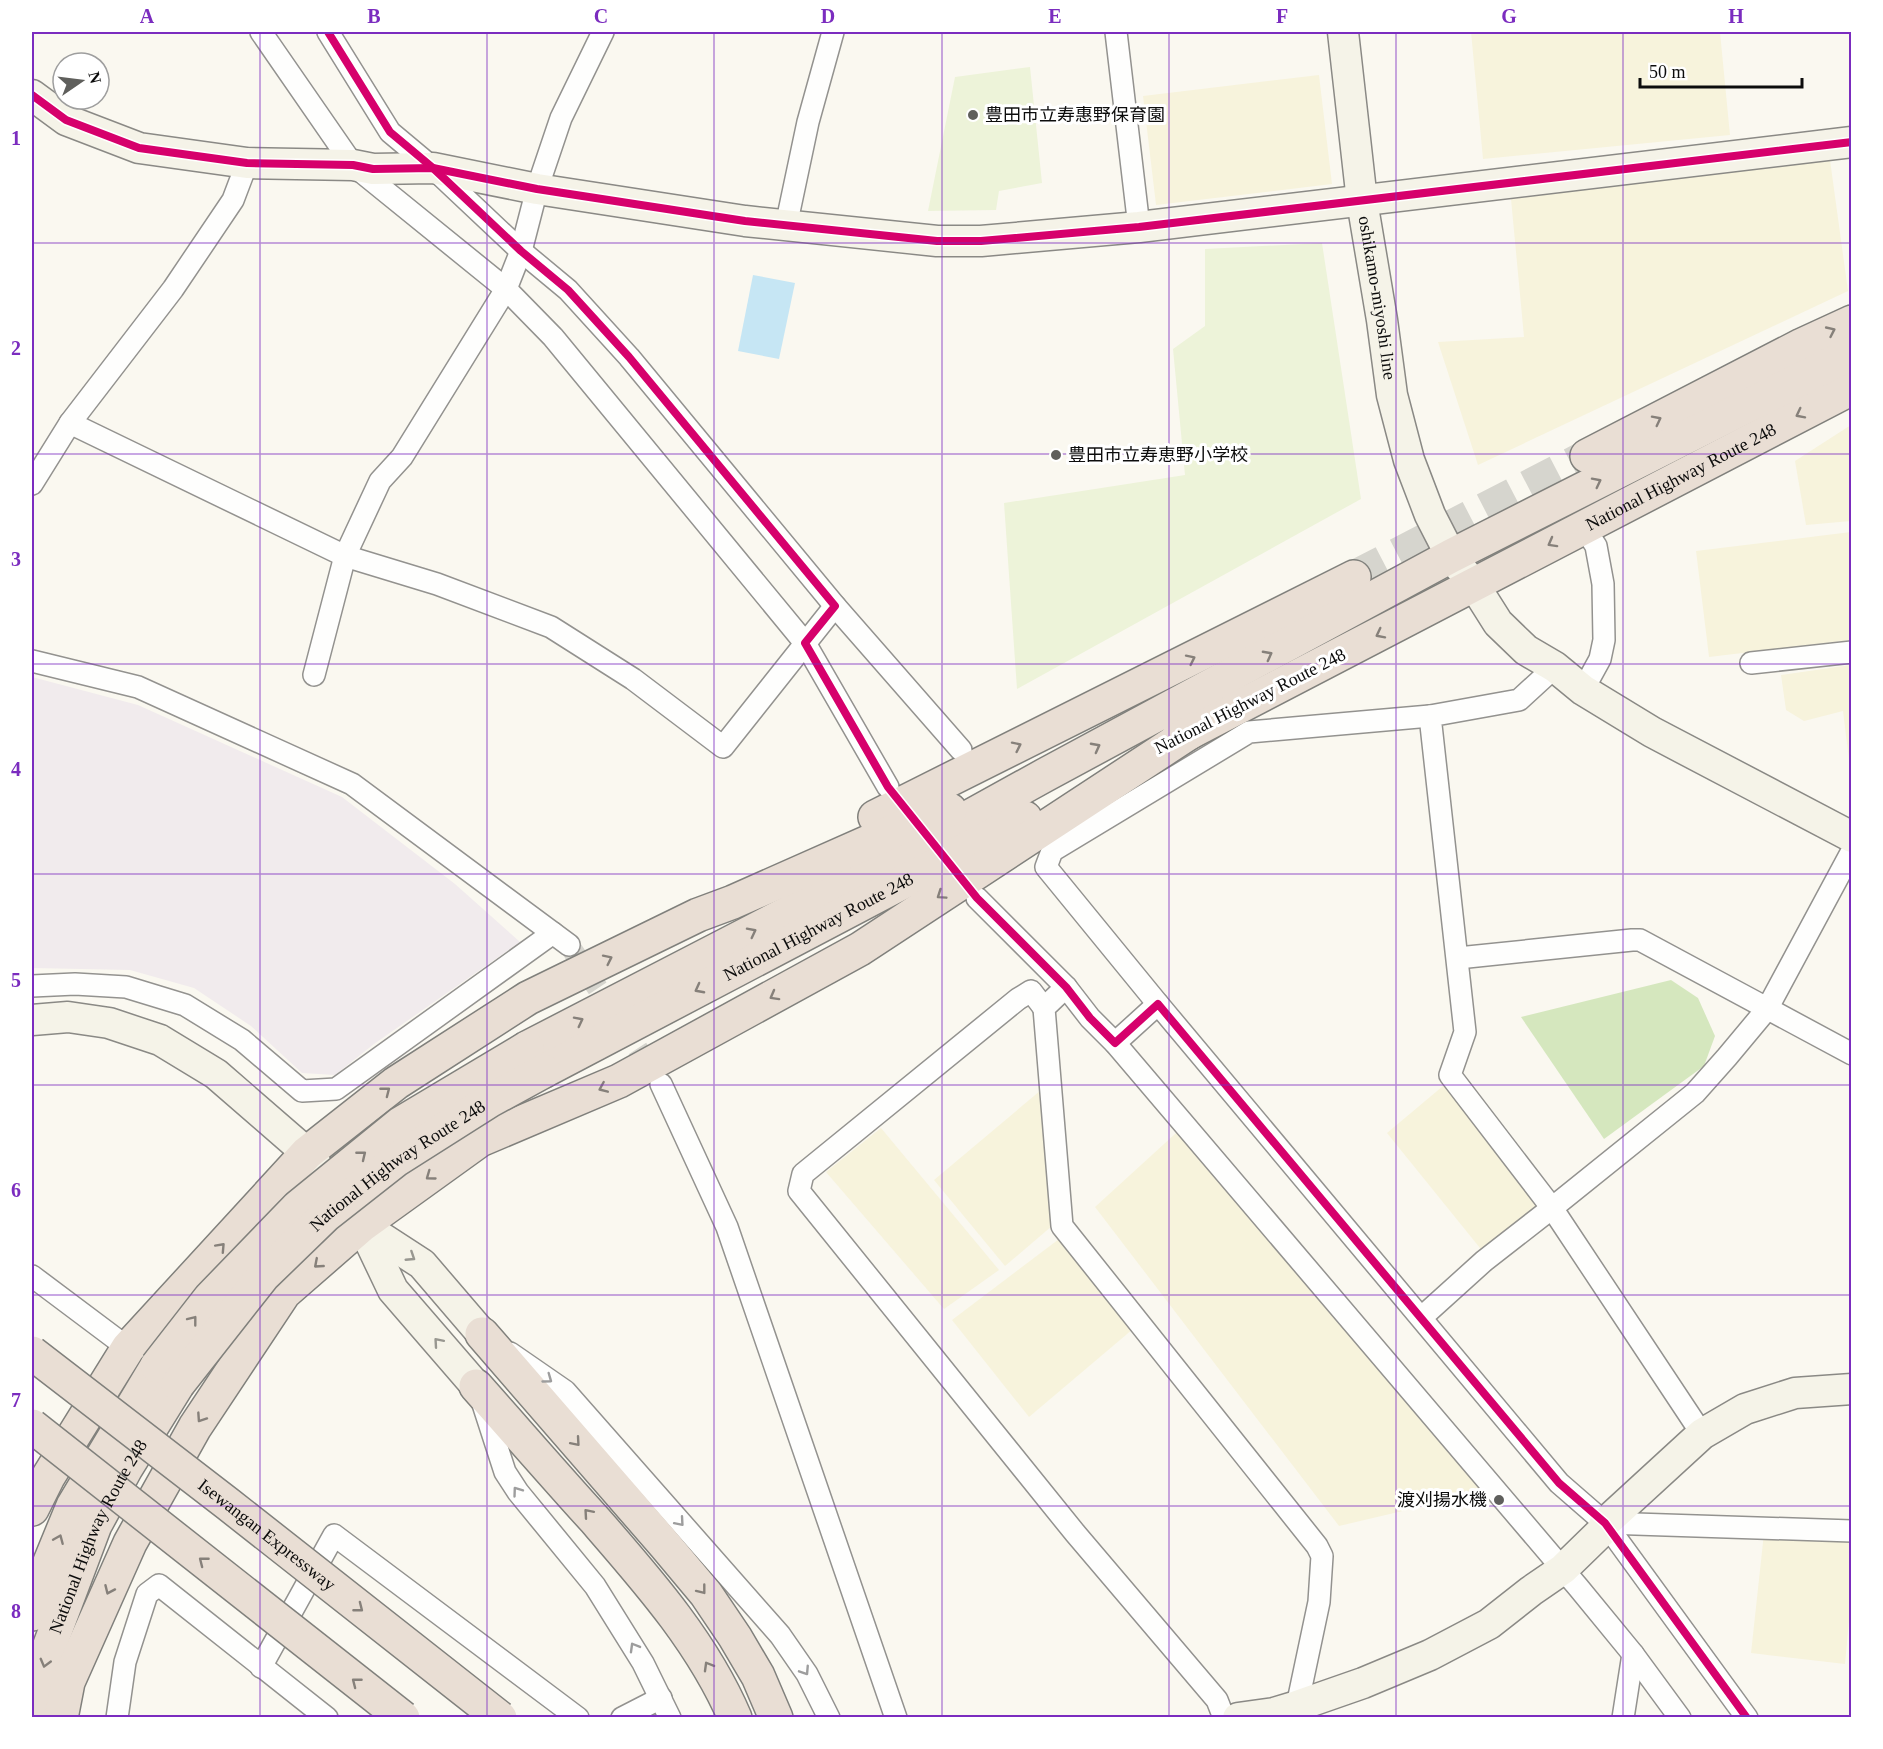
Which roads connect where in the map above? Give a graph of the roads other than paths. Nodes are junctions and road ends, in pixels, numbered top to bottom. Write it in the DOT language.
graph roads {
  1 [pos="261,32"];
  2 [pos="328,32"];
  3 [pos="603,32"];
  4 [pos="833,32"];
  5 [pos="1116,32"];
  6 [pos="1343,32"];
  7 [pos="32,95"];
  8 [pos="1851,142"];
  9 [pos="247,163"];
  10 [pos="363,167"];
  11 [pos="433,168"];
  12 [pos="537,189"];
  13 [pos="1362,201"];
  14 [pos="786,226"];
  15 [pos="1139,227"];
  16 [pos="521,250"];
  17 [pos="506,289"];
  18 [pos="1851,322"];
  19 [pos="1851,353"];
  20 [pos="1851,388"];
  21 [pos="70,423"];
  22 [pos="1587,456"];
  23 [pos="32,484"];
  24 [pos="1583,526"];
  25 [pos="345,556"];
  26 [pos="1451,556"];
  27 [pos="1354,577"];
  28 [pos="1474,585"];
  29 [pos="835,606"];
  30 [pos="805,643"];
  31 [pos="1851,652"];
  32 [pos="32,661"];
  33 [pos="1751,663"];
  34 [pos="1555,667"];
  35 [pos="314,675"];
  36 [pos="1583,690"];
  37 [pos="1430,716"];
  38 [pos="1245,719"];
  39 [pos="963,761"];
  40 [pos="888,787"];
  41 [pos="958,827"];
  42 [pos="1851,837"];
  43 [pos="1851,851"];
  44 [pos="977,898"];
  45 [pos="1458,958"];
  46 [pos="32,986"];
  47 [pos="1066,987"];
  48 [pos="1158,1004"];
  49 [pos="1044,1008"];
  50 [pos="1767,1009"];
  51 [pos="32,1020"];
  52 [pos="1115,1043"];
  53 [pos="1851,1054"];
  54 [pos="661,1084"];
  55 [pos="307,1153"];
  56 [pos="1552,1208"];
  57 [pos="362,1226"];
  58 [pos="32,1276"];
  59 [pos="1422,1317"];
  60 [pos="32,1330"];
  61 [pos="482,1334"];
  62 [pos="128,1348"];
  63 [pos="32,1353"];
  64 [pos="168,1375"];
  65 [pos="476,1386"];
  66 [pos="1851,1389"];
  67 [pos="32,1426"];
  68 [pos="1702,1434"];
  69 [pos="228,1504"];
  70 [pos="32,1509"];
  71 [pos="1603,1527"];
  72 [pos="1851,1531"];
  73 [pos="1566,1567"];
  74 [pos="32,1614"];
  75 [pos="1634,1654"];
  76 [pos="261,1667"];
  77 [pos="661,1698"];
  78 [pos="1284,1712"];
  79 [pos="32,1718"];
  80 [pos="61,1718"];
  81 [pos="117,1718"];
  82 [pos="327,1718"];
  83 [pos="403,1718"];
  84 [pos="500,1718"];
  85 [pos="578,1718"];
  86 [pos="622,1718"];
  87 [pos="670,1718"];
  88 [pos="735,1718"];
  89 [pos="776,1718"];
  90 [pos="829,1718"];
  91 [pos="896,1718"];
  92 [pos="1224,1718"];
  93 [pos="1238,1718"];
  94 [pos="1623,1718"];
  95 [pos="1680,1718"];
  96 [pos="1747,1718"];
  1 -- 10 [label="street"];
  2 -- 11 [label="street"];
  3 -- 12 [label="street"];
  4 -- 14 [label="street"];
  5 -- 15 [label="street"];
  6 -- 13 [label="street, oshikamo-miyoshi line"];
  7 -- 9 [label="street"];
  8 -- 13 [label="street"];
  9 -- 10 [label="street"];
  9 -- 21 [label="street"];
  10 -- 11 [label="street"];
  10 -- 17 [label="street"];
  11 -- 12 [label="street"];
  11 -- 16 [label="street"];
  12 -- 14 [label="street"];
  12 -- 16 [label="street"];
  13 -- 15 [label="street"];
  13 -- 26 [label="street, oshikamo-miyoshi line"];
  14 -- 15 [label="street"];
  16 -- 17 [label="street"];
  16 -- 29 [label="street"];
  17 -- 25 [label="street"];
  17 -- 30 [label="street"];
  22 -- 18 [label="highway, one-way"];
  26 -- 19 [label="highway, National Highway Route 248, one-way"];
  20 -- 24 [label="highway, National Highway Route 248, one-way"];
  21 -- 23 [label="street"];
  21 -- 25 [label="street"];
  24 -- 28 [label="highway, National Highway Route 248, one-way"];
  24 -- 36 [label="street"];
  25 -- 30 [label="street"];
  25 -- 35 [label="street"];
  26 -- 28 [label="street, oshikamo-miyoshi line"];
  41 -- 26 [label="highway, National Highway Route 248, one-way"];
  39 -- 27 [label="highway, one-way"];
  28 -- 34 [label="street, oshikamo-miyoshi line"];
  28 -- 38 [label="highway, National Highway Route 248, one-way"];
  29 -- 30 [label="street"];
  29 -- 39 [label="street"];
  30 -- 40 [label="street"];
  31 -- 33 [label="street"];
  32 -- 46 [label="street"];
  34 -- 36 [label="street, oshikamo-miyoshi line"];
  34 -- 37 [label="street"];
  36 -- 42 [label="street, oshikamo-miyoshi line"];
  37 -- 38 [label="street"];
  37 -- 45 [label="street"];
  38 -- 41 [label="highway, National Highway Route 248"];
  38 -- 48 [label="street"];
  39 -- 41 [label="highway"];
  55 -- 41 [label="highway, one-way"];
  41 -- 57 [label="highway, one-way"];
  41 -- 64 [label="highway, National Highway Route 248, bridge"];
  43 -- 50 [label="street"];
  44 -- 47 [label="street"];
  45 -- 50 [label="street"];
  45 -- 56 [label="street"];
  47 -- 49 [label="street"];
  47 -- 52 [label="street"];
  48 -- 52 [label="street"];
  48 -- 59 [label="street"];
  49 -- 78 [label="street"];
  49 -- 92 [label="street"];
  50 -- 53 [label="street"];
  50 -- 56 [label="street"];
  51 -- 55 [label="street"];
  52 -- 73 [label="street"];
  54 -- 91 [label="street"];
  55 -- 57 [label="street"];
  62 -- 55 [label="highway, one-way"];
  56 -- 59 [label="street"];
  56 -- 68 [label="street"];
  57 -- 61 [label="street, one-way"];
  65 -- 57 [label="street, one-way"];
  57 -- 80 [label="highway, one-way"];
  58 -- 62 [label="street"];
  59 -- 71 [label="street"];
  60 -- 69 [label="highway, bridge"];
  61 -- 89 [label="highway, one-way"];
  61 -- 90 [label="street, one-way"];
  62 -- 70 [label="highway"];
  63 -- 69 [label="highway, Isewangan Expressway, bridge"];
  74 -- 64 [label="highway, National Highway Route 248, one-way"];
  64 -- 79 [label="highway, National Highway Route 248, one-way"];
  77 -- 65 [label="street, one-way"];
  88 -- 65 [label="highway, one-way"];
  66 -- 68 [label="street"];
  83 -- 67 [label="highway, one-way, bridge"];
  68 -- 71 [label="street"];
  69 -- 84 [label="highway, Isewangan Expressway, one-way, bridge"];
  71 -- 72 [label="street"];
  71 -- 73 [label="street"];
  71 -- 96 [label="street"];
  73 -- 75 [label="street"];
  73 -- 78 [label="street"];
  75 -- 94 [label="street"];
  75 -- 95 [label="street"];
  76 -- 81 [label="street"];
  76 -- 82 [label="street"];
  76 -- 85 [label="street"];
  77 -- 86 [label="street"];
  77 -- 87 [label="street"];
  78 -- 93 [label="street"];
}
